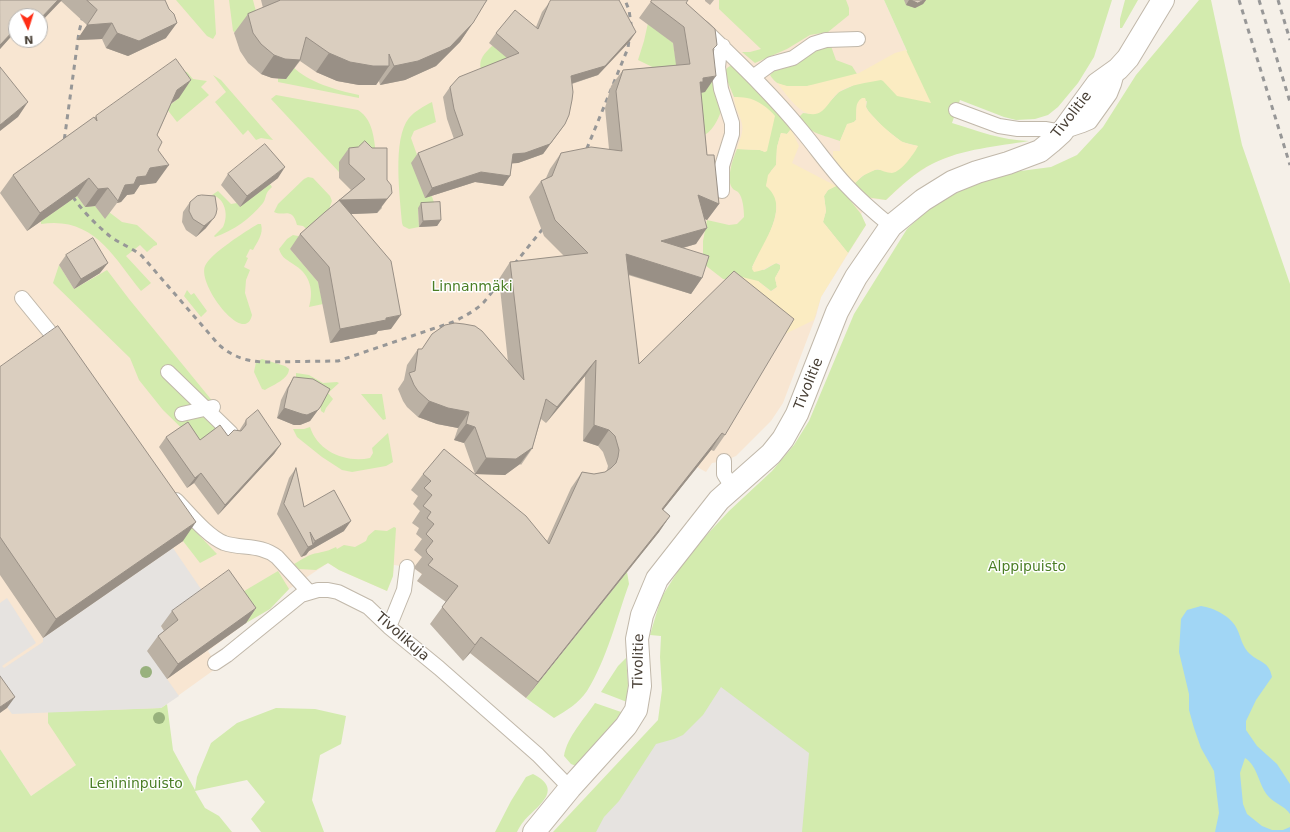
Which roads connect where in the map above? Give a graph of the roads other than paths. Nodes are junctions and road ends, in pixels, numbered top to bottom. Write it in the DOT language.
graph roads {
  1 [pos="1163,0"];
  2 [pos="697,21"];
  3 [pos="858,38"];
  4 [pos="723,46"];
  5 [pos="753,77"];
  6 [pos="956,110"];
  7 [pos="1062,132"];
  8 [pos="722,191"];
  9 [pos="891,226"];
  10 [pos="22,298"];
  11 [pos="71,358"];
  12 [pos="168,372"];
  13 [pos="212,408"];
  14 [pos="182,414"];
  15 [pos="231,433"];
  16 [pos="724,461"];
  17 [pos="732,487"];
  18 [pos="168,488"];
  19 [pos="407,567"];
  20 [pos="309,592"];
  21 [pos="389,627"];
  22 [pos="215,663"];
  23 [pos="570,788"];
  24 [pos="534,832"];
  1 -- 7 [label="street, Tivolitie"];
  2 -- 4 [label="lane"];
  3 -- 5 [label="lane"];
  4 -- 5 [label="lane"];
  4 -- 8 [label="lane"];
  5 -- 9 [label="lane"];
  6 -- 7 [label="lane"];
  7 -- 9 [label="street, Tivolitie"];
  9 -- 17 [label="street, Tivolitie"];
  10 -- 11 [label="lane"];
  12 -- 13 [label="lane"];
  13 -- 14 [label="lane"];
  13 -- 15 [label="lane"];
  16 -- 17 [label="lane"];
  17 -- 23 [label="street, Tivolitie"];
  18 -- 20 [label="lane"];
  19 -- 21 [label="lane"];
  20 -- 21 [label="lane, Tivolikuja"];
  20 -- 22 [label="lane, Tivolikuja"];
  21 -- 23 [label="lane, Tivolikuja"];
  23 -- 24 [label="street, Tivolitie"];
}
